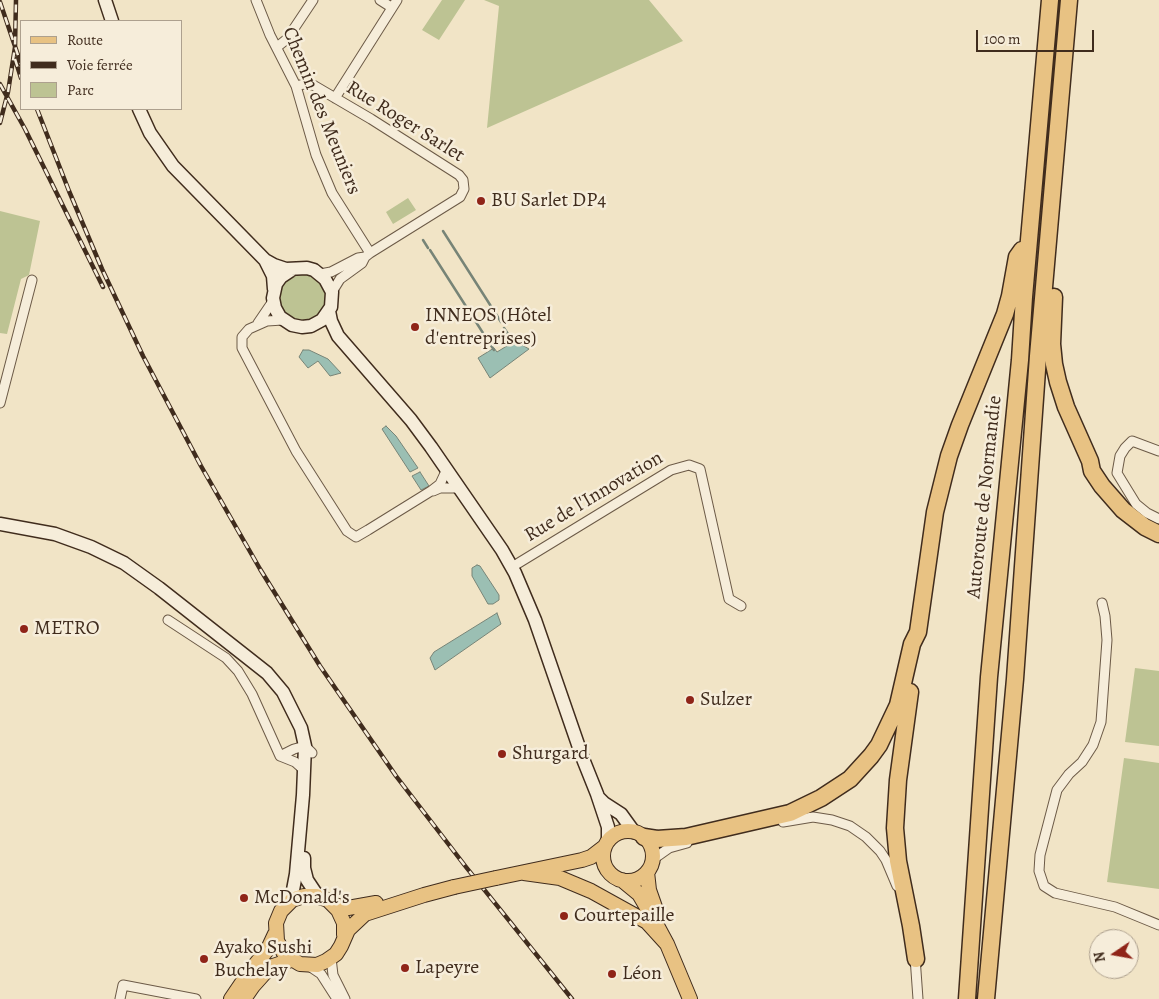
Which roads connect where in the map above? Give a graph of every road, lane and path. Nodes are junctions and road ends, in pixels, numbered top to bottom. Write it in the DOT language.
graph roads {
  1 [pos="105,0"];
  2 [pos="256,0"];
  3 [pos="313,0"];
  4 [pos="380,0"];
  5 [pos="1050,0"];
  6 [pos="1069,0"];
  7 [pos="394,4"];
  8 [pos="112,20"];
  9 [pos="277,47"];
  10 [pos="296,86"];
  11 [pos="335,98"];
  12 [pos="139,110"];
  13 [pos="1029,238"];
  14 [pos="1048,248"];
  15 [pos="367,255"];
  16 [pos="265,260"];
  17 [pos="293,269"];
  18 [pos="320,274"];
  19 [pos="32,280"];
  20 [pos="332,292"];
  21 [pos="274,295"];
  22 [pos="329,311"];
  23 [pos="283,320"];
  24 [pos="256,325"];
  25 [pos="311,326"];
  26 [pos="338,336"];
  27 [pos="0,403"];
  28 [pos="1159,451"];
  29 [pos="1090,461"];
  30 [pos="446,469"];
  31 [pos="460,488"];
  32 [pos="430,492"];
  33 [pos="1159,520"];
  34 [pos="0,524"];
  35 [pos="1159,524"];
  36 [pos="1159,534"];
  37 [pos="512,567"];
  38 [pos="1102,603"];
  39 [pos="741,606"];
  40 [pos="168,620"];
  41 [pos="918,632"];
  42 [pos="309,749"];
  43 [pos="280,756"];
  44 [pos="305,771"];
  45 [pos="597,794"];
  46 [pos="639,834"];
  47 [pos="606,844"];
  48 [pos="650,866"];
  49 [pos="555,867"];
  50 [pos="524,873"];
  51 [pos="609,873"];
  52 [pos="622,880"];
  53 [pos="424,895"];
  54 [pos="321,897"];
  55 [pos="288,903"];
  56 [pos="334,905"];
  57 [pos="1159,925"];
  58 [pos="275,934"];
  59 [pos="344,935"];
  60 [pos="667,944"];
  61 [pos="331,958"];
  62 [pos="916,959"];
  63 [pos="291,960"];
  64 [pos="307,965"];
  65 [pos="120,999"];
  66 [pos="196,999"];
  67 [pos="231,999"];
  68 [pos="244,999"];
  69 [pos="337,999"];
  70 [pos="345,999"];
  71 [pos="690,999"];
  72 [pos="698,999"];
  73 [pos="918,999"];
  74 [pos="968,999"];
  75 [pos="986,999"];
  1 -- 8 [label="street"];
  2 -- 9 [label="street, Chemin des Meuniers"];
  3 -- 9 [label="street"];
  4 -- 7 [label="street"];
  5 -- 13 [label="highway, Autoroute de Normandie"];
  6 -- 14 [label="highway, Autoroute de Normandie"];
  7 -- 11 [label="street"];
  9 -- 10 [label="street, Chemin des Meuniers"];
  10 -- 11 [label="street, Rue Roger Sarlet"];
  10 -- 15 [label="street, Chemin des Meuniers"];
  11 -- 15 [label="street, Rue Roger Sarlet"];
  12 -- 16 [label="street"];
  13 -- 41 [label="highway"];
  13 -- 74 [label="highway, Autoroute de Normandie"];
  14 -- 29 [label="highway"];
  14 -- 75 [label="highway, Autoroute de Normandie"];
  15 -- 18 [label="street"];
  15 -- 20 [label="street"];
  16 -- 17 [label="street"];
  16 -- 21 [label="street"];
  17 -- 18 [label="street"];
  17 -- 21 [label="street"];
  18 -- 20 [label="street"];
  19 -- 27 [label="street"];
  20 -- 22 [label="street"];
  21 -- 23 [label="street"];
  21 -- 24 [label="street"];
  22 -- 25 [label="street"];
  22 -- 26 [label="street"];
  23 -- 24 [label="street"];
  23 -- 25 [label="street"];
  24 -- 32 [label="street"];
  25 -- 26 [label="street"];
  26 -- 30 [label="street"];
  28 -- 33 [label="street"];
  29 -- 35 [label="highway"];
  29 -- 36 [label="highway"];
  30 -- 31 [label="street"];
  30 -- 32 [label="street"];
  31 -- 32 [label="street"];
  31 -- 37 [label="street"];
  34 -- 42 [label="street"];
  37 -- 39 [label="street, Rue de l'Innovation"];
  37 -- 45 [label="street"];
  38 -- 57 [label="street"];
  40 -- 43 [label="street"];
  41 -- 46 [label="highway"];
  41 -- 62 [label="highway"];
  42 -- 43 [label="street"];
  42 -- 44 [label="street"];
  42 -- 54 [label="street"];
  43 -- 44 [label="street"];
  44 -- 55 [label="street"];
  45 -- 46 [label="street"];
  45 -- 47 [label="street"];
  46 -- 47 [label="main road"];
  46 -- 48 [label="main road"];
  47 -- 49 [label="main road"];
  47 -- 51 [label="main road"];
  48 -- 52 [label="main road"];
  48 -- 62 [label="street"];
  48 -- 72 [label="main road"];
  49 -- 50 [label="main road"];
  49 -- 51 [label="main road"];
  50 -- 53 [label="main road, bridge"];
  50 -- 60 [label="main road"];
  51 -- 52 [label="main road"];
  52 -- 60 [label="main road"];
  53 -- 56 [label="main road"];
  53 -- 59 [label="main road"];
  54 -- 55 [label="main road"];
  54 -- 56 [label="main road"];
  55 -- 58 [label="main road"];
  56 -- 59 [label="main road"];
  58 -- 63 [label="main road"];
  58 -- 67 [label="main road"];
  59 -- 61 [label="main road"];
  60 -- 71 [label="main road"];
  61 -- 64 [label="main road"];
  61 -- 70 [label="street"];
  62 -- 73 [label="street"];
  63 -- 64 [label="main road"];
  63 -- 68 [label="main road"];
  64 -- 69 [label="street"];
  65 -- 66 [label="street"];
}
